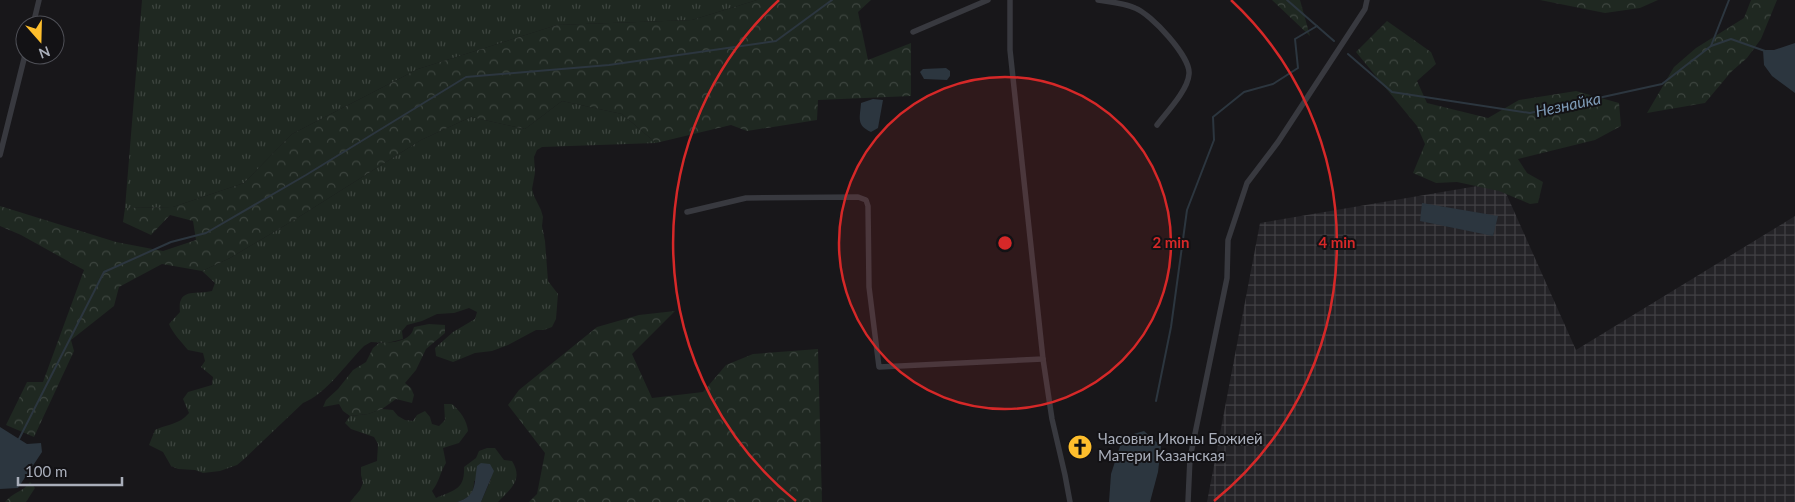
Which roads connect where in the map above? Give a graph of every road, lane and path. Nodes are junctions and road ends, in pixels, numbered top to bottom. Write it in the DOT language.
graph roads {
  1 [pos="39,0"];
  2 [pos="988,0"];
  3 [pos="1010,0"];
  4 [pos="1098,0"];
  5 [pos="1366,0"];
  6 [pos="35,15"];
  7 [pos="914,32"];
  8 [pos="23,65"];
  9 [pos="1157,125"];
  10 [pos="0,156"];
  11 [pos="687,212"];
  12 [pos="1043,359"];
  13 [pos="1070,502"];
  14 [pos="1188,502"];
  1 -- 6 [label="street"];
  2 -- 7 [label="street"];
  3 -- 12 [label="street"];
  4 -- 9 [label="street"];
  5 -- 14 [label="street"];
  8 -- 10 [label="street"];
  11 -- 12 [label="street"];
  12 -- 13 [label="street"];
}
